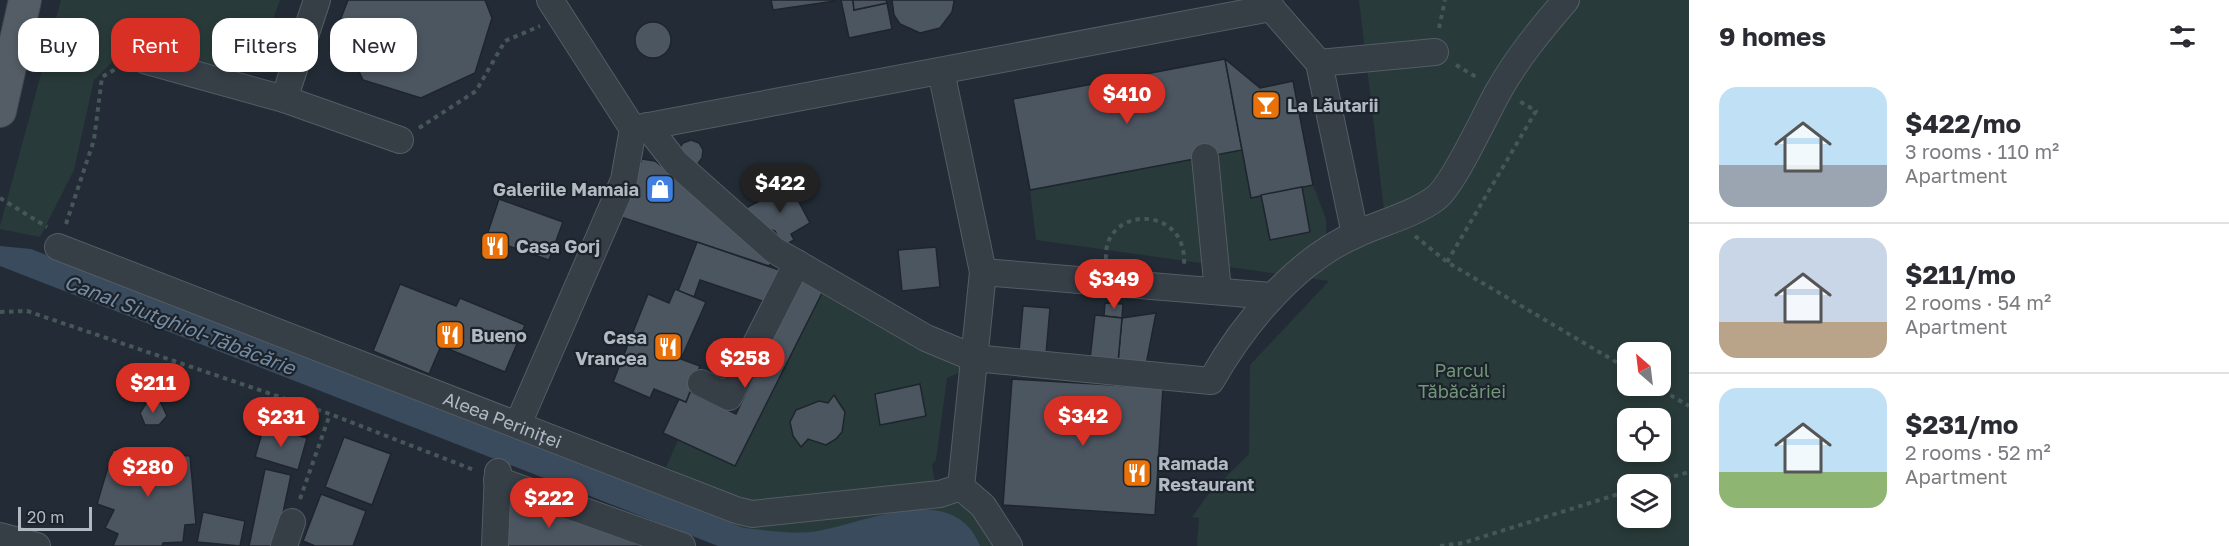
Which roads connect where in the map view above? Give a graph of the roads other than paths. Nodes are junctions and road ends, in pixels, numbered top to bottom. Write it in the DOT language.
graph roads {
  1 [pos="25,0"];
  2 [pos="317,0"];
  3 [pos="1566,0"];
  4 [pos="1270,4"];
  5 [pos="555,8"];
  6 [pos="1435,52"];
  7 [pos="1319,63"];
  8 [pos="940,71"];
  9 [pos="187,72"];
  10 [pos="284,99"];
  11 [pos="0,111"];
  12 [pos="640,128"];
  13 [pos="400,140"];
  14 [pos="1205,157"];
  15 [pos="1355,234"];
  16 [pos="59,241"];
  17 [pos="797,263"];
  18 [pos="983,272"];
  19 [pos="1218,291"];
  20 [pos="1272,296"];
  21 [pos="974,358"];
  22 [pos="701,382"];
  23 [pos="518,424"];
  24 [pos="961,487"];
  25 [pos="0,536"];
  26 [pos="37,546"];
  27 [pos="495,546"];
  28 [pos="682,546"];
  29 [pos="1009,546"];
  1 -- 11 [label="main road"];
  2 -- 10 [label="lane"];
  3 -- 15 [label="lane"];
  4 -- 7 [label="lane"];
  4 -- 8 [label="lane"];
  5 -- 12 [label="lane"];
  6 -- 7 [label="lane"];
  7 -- 15 [label="lane"];
  8 -- 12 [label="lane"];
  8 -- 18 [label="lane"];
  9 -- 10 [label="lane"];
  10 -- 13 [label="lane"];
  12 -- 17 [label="lane"];
  12 -- 23 [label="lane"];
  14 -- 19 [label="lane"];
  15 -- 20 [label="lane"];
  16 -- 23 [label="lane, Aleea Periniței"];
  17 -- 21 [label="lane"];
  17 -- 22 [label="lane"];
  18 -- 19 [label="lane"];
  18 -- 21 [label="lane"];
  19 -- 20 [label="lane"];
  20 -- 21 [label="lane"];
  21 -- 24 [label="lane"];
  23 -- 24 [label="lane, Aleea Periniței"];
  24 -- 29 [label="lane"];
  25 -- 26 [label="lane"];
  27 -- 28 [label="lane"];
}
